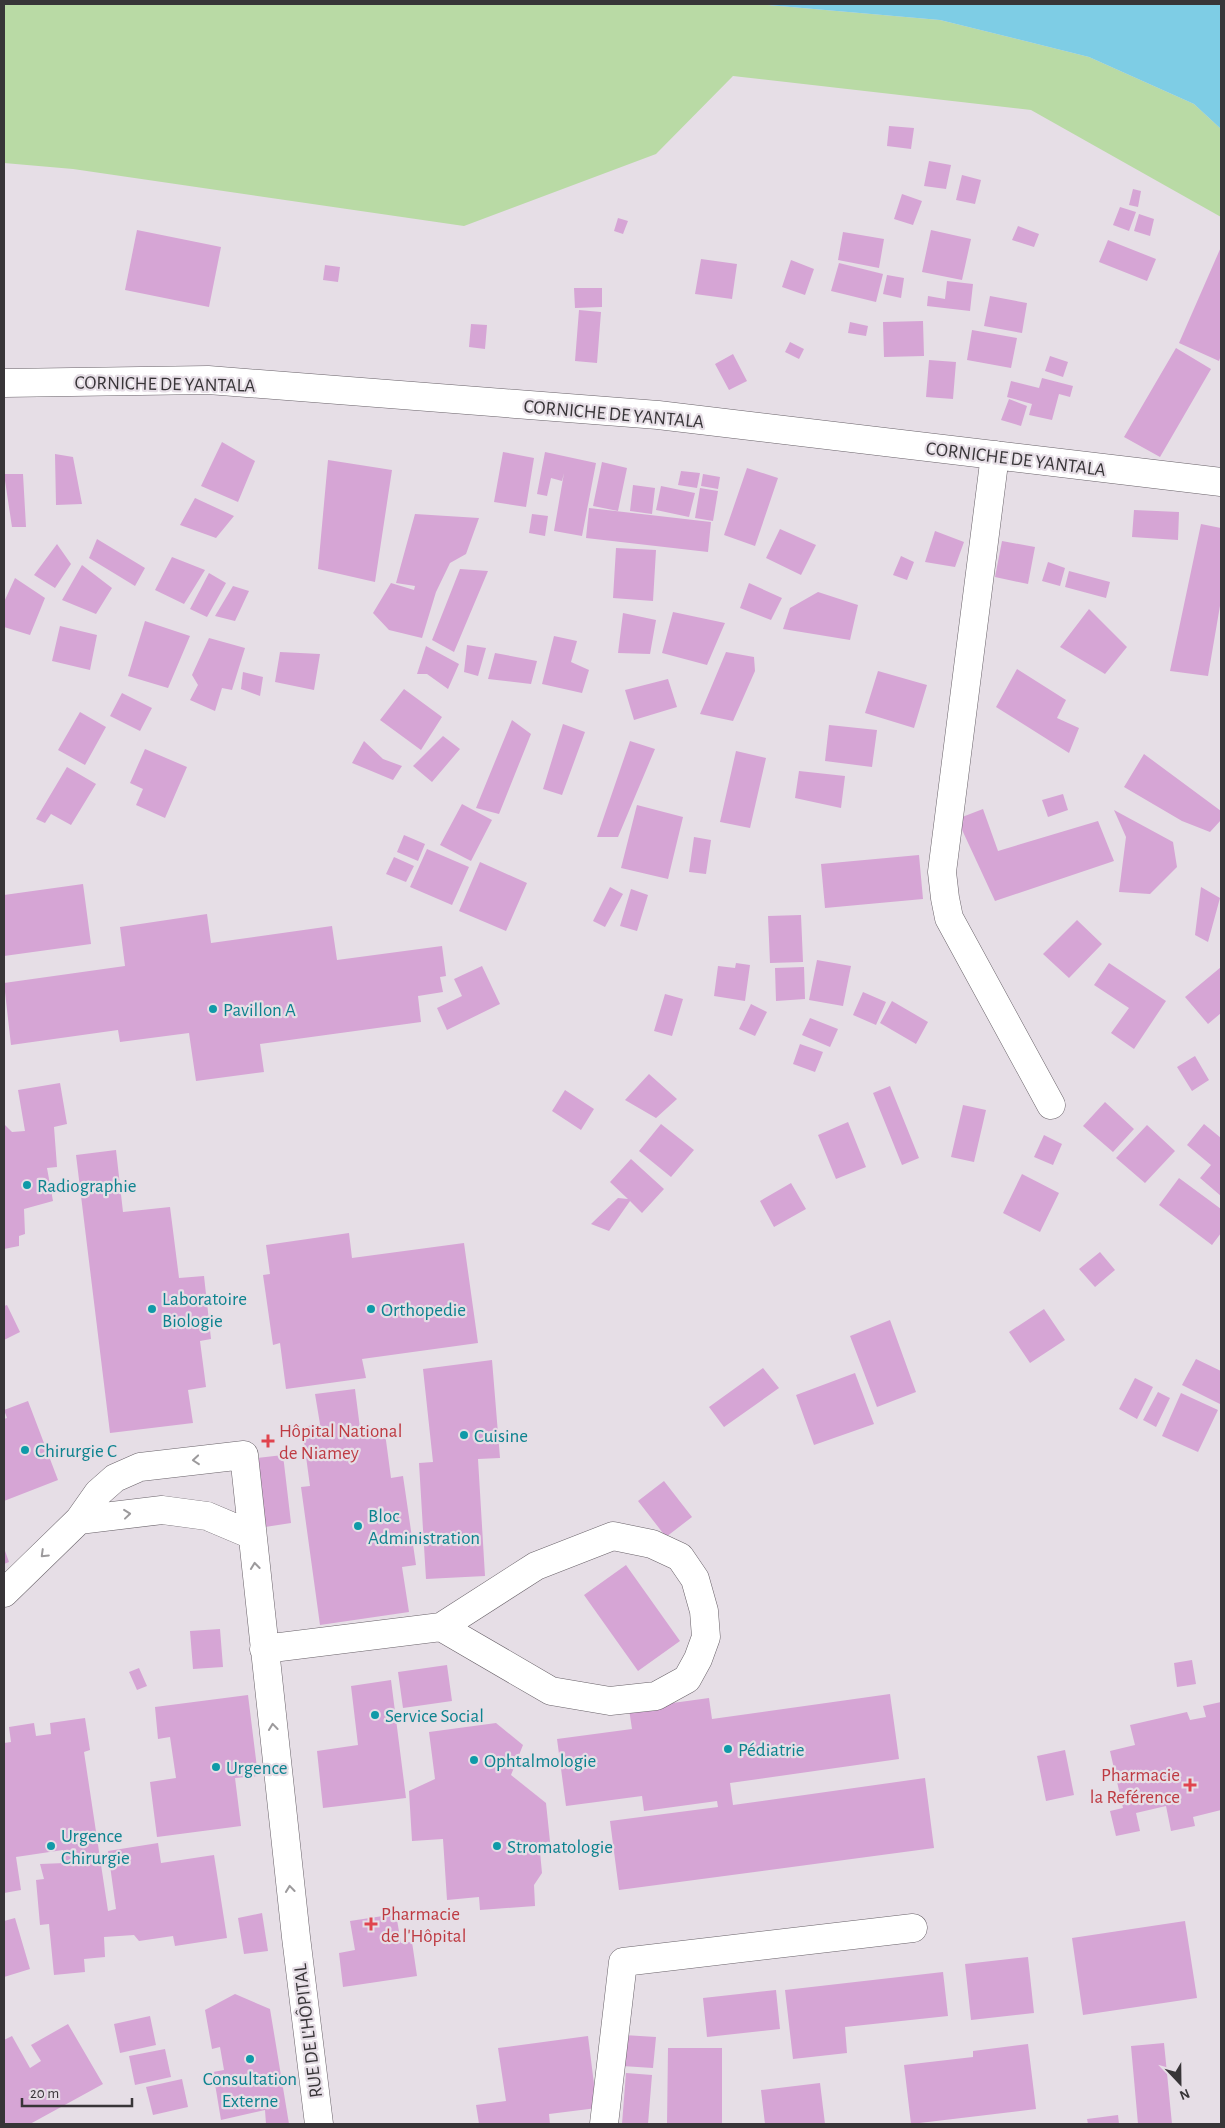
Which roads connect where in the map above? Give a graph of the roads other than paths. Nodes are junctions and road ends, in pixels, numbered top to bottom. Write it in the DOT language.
graph roads {
  1 [pos="4,383"];
  2 [pos="995,455"];
  3 [pos="1221,482"];
  4 [pos="1051,1105"];
  5 [pos="79,1520"];
  6 [pos="252,1535"];
  7 [pos="4,1592"];
  8 [pos="441,1627"];
  9 [pos="264,1649"];
  10 [pos="914,1928"];
  11 [pos="319,2124"];
  12 [pos="604,2124"];
  1 -- 2 [label="street, CORNICHE DE YANTALA"];
  2 -- 3 [label="street, CORNICHE DE YANTALA"];
  2 -- 4 [label="street"];
  5 -- 6 [label="street, one-way"];
  6 -- 5 [label="street, RUE DE L'HÔPITAL, one-way"];
  5 -- 7 [label="street, one-way"];
  9 -- 6 [label="street, RUE DE L'HÔPITAL, one-way"];
  8 -- 8 [label="street"];
  8 -- 9 [label="street"];
  11 -- 9 [label="street, RUE DE L'HÔPITAL, one-way"];
  10 -- 12 [label="street"];
}
